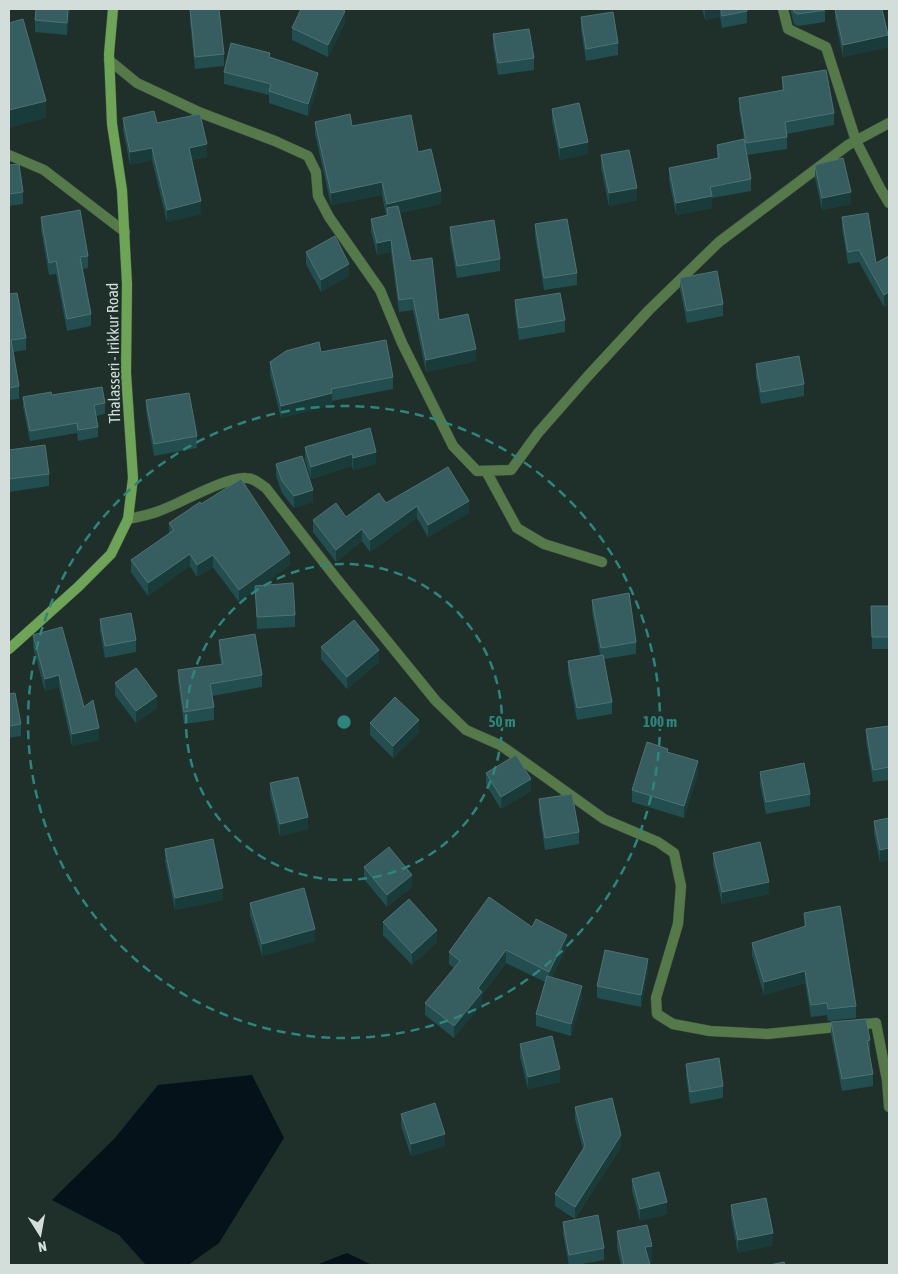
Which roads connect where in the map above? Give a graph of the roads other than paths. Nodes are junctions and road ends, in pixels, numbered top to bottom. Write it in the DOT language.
graph roads {
  1 [pos="113,9"];
  2 [pos="783,9"];
  3 [pos="110,60"];
  4 [pos="889,123"];
  5 [pos="856,141"];
  6 [pos="9,155"];
  7 [pos="889,203"];
  8 [pos="125,232"];
  9 [pos="486,471"];
  10 [pos="128,520"];
  11 [pos="602,562"];
  12 [pos="9,650"];
  13 [pos="889,1107"];
  1 -- 3 [label="main road, Thalasseri - Irikkur Road"];
  2 -- 5 [label="street"];
  3 -- 8 [label="main road, Thalasseri - Irikkur Road"];
  3 -- 9 [label="street"];
  4 -- 5 [label="street"];
  5 -- 7 [label="street"];
  5 -- 9 [label="street"];
  6 -- 8 [label="street"];
  8 -- 10 [label="main road, Thalasseri - Irikkur Road"];
  9 -- 11 [label="street"];
  10 -- 12 [label="main road, Thalasseri - Irikkur Road"];
  10 -- 13 [label="street"];
}
